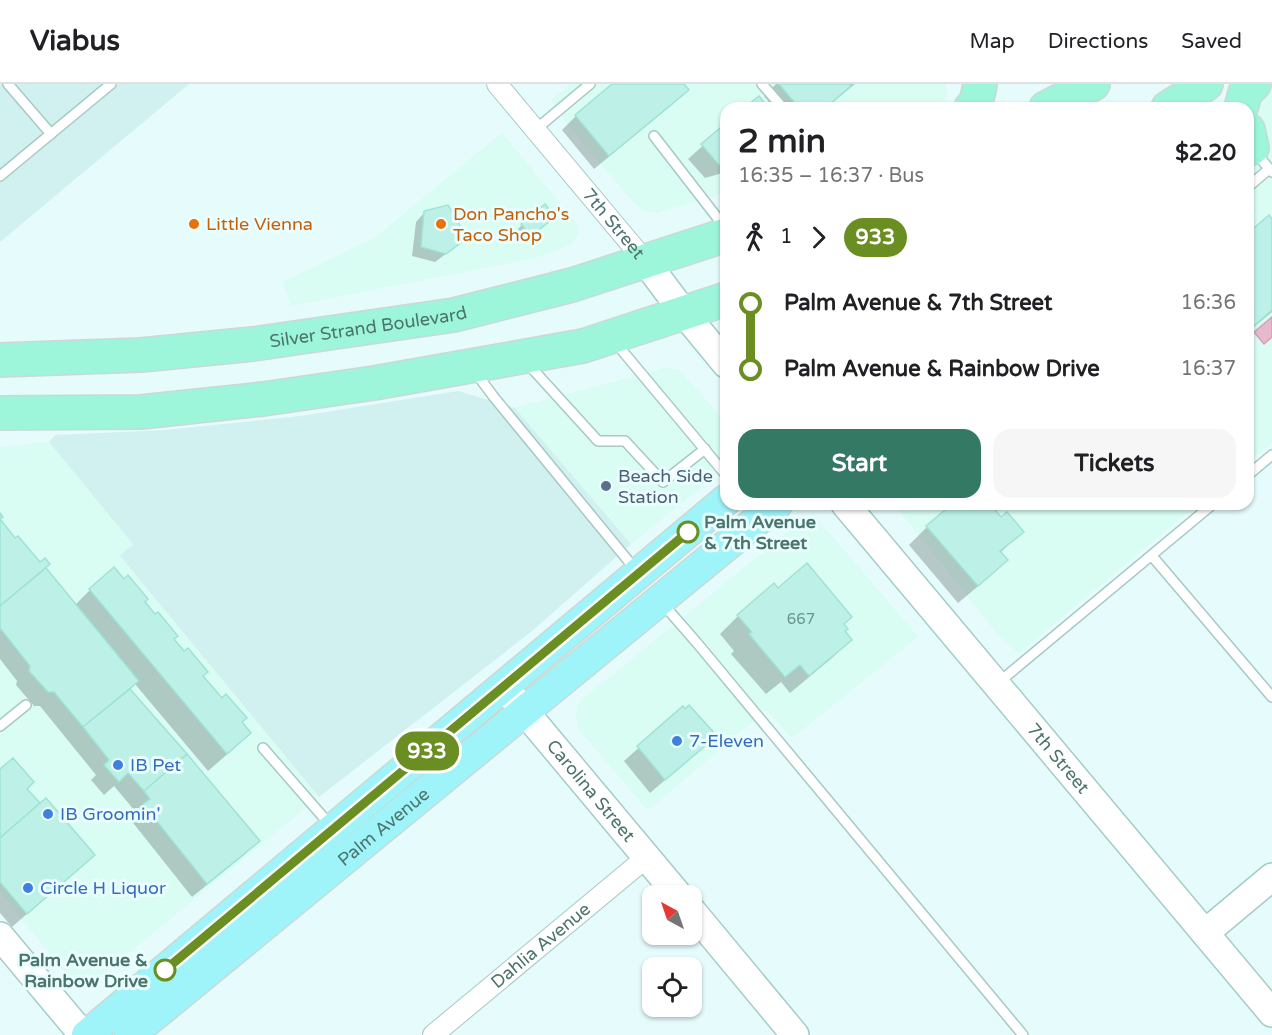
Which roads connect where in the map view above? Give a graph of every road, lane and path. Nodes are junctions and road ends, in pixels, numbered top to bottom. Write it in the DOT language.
graph roads {
  1 [pos="8,84"];
  2 [pos="111,84"];
  3 [pos="497,84"];
  4 [pos="590,84"];
  5 [pos="762,84"];
  6 [pos="980,84"];
  7 [pos="1093,84"];
  8 [pos="1206,84"];
  9 [pos="1254,84"];
  10 [pos="778,102"];
  11 [pos="976,102"];
  12 [pos="1058,102"];
  13 [pos="1178,102"];
  14 [pos="1243,102"];
  15 [pos="535,130"];
  16 [pos="51,134"];
  17 [pos="654,136"];
  18 [pos="0,176"];
  19 [pos="720,221"];
  20 [pos="720,237"];
  21 [pos="645,261"];
  22 [pos="720,300"];
  23 [pos="684,313"];
  24 [pos="611,338"];
  25 [pos="522,357"];
  26 [pos="720,357"];
  27 [pos="0,360"];
  28 [pos="471,367"];
  29 [pos="0,413"];
  30 [pos="705,449"];
  31 [pos="1272,455"];
  32 [pos="720,468"];
  33 [pos="1254,470"];
  34 [pos="720,505"];
  35 [pos="770,510"];
  36 [pos="850,510"];
  37 [pos="1206,510"];
  38 [pos="1152,556"];
  39 [pos="638,573"];
  40 [pos="661,601"];
  41 [pos="996,684"];
  42 [pos="504,686"];
  43 [pos="1272,697"];
  44 [pos="26,705"];
  45 [pos="525,711"];
  46 [pos="0,726"];
  47 [pos="263,748"];
  48 [pos="343,840"];
  49 [pos="647,857"];
  50 [pos="1272,877"];
  51 [pos="670,885"];
  52 [pos="702,923"];
  53 [pos="1205,933"];
  54 [pos="0,936"];
  55 [pos="1272,1013"];
  56 [pos="85,1035"];
  57 [pos="130,1035"];
  58 [pos="433,1035"];
  59 [pos="795,1035"];
  60 [pos="1023,1035"];
  1 -- 16 [label="lane"];
  2 -- 16 [label="lane"];
  3 -- 15 [label="street, 7th Street"];
  4 -- 15 [label="lane"];
  5 -- 10 [label="lane"];
  6 -- 11 [label="highway"];
  7 -- 12 [label="highway"];
  8 -- 13 [label="highway"];
  9 -- 14 [label="highway"];
  15 -- 21 [label="street, 7th Street"];
  16 -- 18 [label="lane"];
  17 -- 19 [label="lane"];
  20 -- 21 [label="highway, Silver Strand Boulevard"];
  21 -- 23 [label="street, 7th Street"];
  21 -- 27 [label="highway, Silver Strand Boulevard"];
  22 -- 23 [label="highway"];
  23 -- 24 [label="highway"];
  23 -- 26 [label="street, 7th Street"];
  24 -- 25 [label="highway"];
  24 -- 30 [label="lane"];
  25 -- 28 [label="highway"];
  25 -- 30 [label="lane"];
  28 -- 29 [label="highway"];
  28 -- 39 [label="lane"];
  30 -- 32 [label="lane"];
  31 -- 33 [label="lane"];
  34 -- 39 [label="main road, Palm Avenue"];
  35 -- 40 [label="main road, Palm Avenue"];
  36 -- 41 [label="street, 7th Street"];
  37 -- 38 [label="lane"];
  38 -- 41 [label="lane"];
  38 -- 43 [label="lane"];
  39 -- 40 [label="main road"];
  39 -- 42 [label="main road, Palm Avenue"];
  40 -- 45 [label="main road, Palm Avenue"];
  40 -- 60 [label="lane"];
  41 -- 53 [label="street, 7th Street"];
  42 -- 45 [label="street, Carolina Street"];
  42 -- 48 [label="main road, Palm Avenue"];
  44 -- 46 [label="lane"];
  45 -- 48 [label="main road, Palm Avenue"];
  45 -- 49 [label="street, Carolina Street"];
  47 -- 48 [label="lane"];
  48 -- 56 [label="main road, Palm Avenue"];
  48 -- 57 [label="main road, Palm Avenue"];
  49 -- 51 [label="street, Carolina Street"];
  49 -- 58 [label="street, Dahlia Avenue"];
  50 -- 53 [label="street"];
  52 -- 59 [label="street"];
  53 -- 55 [label="street, 7th Street"];
  54 -- 56 [label="street"];
}
